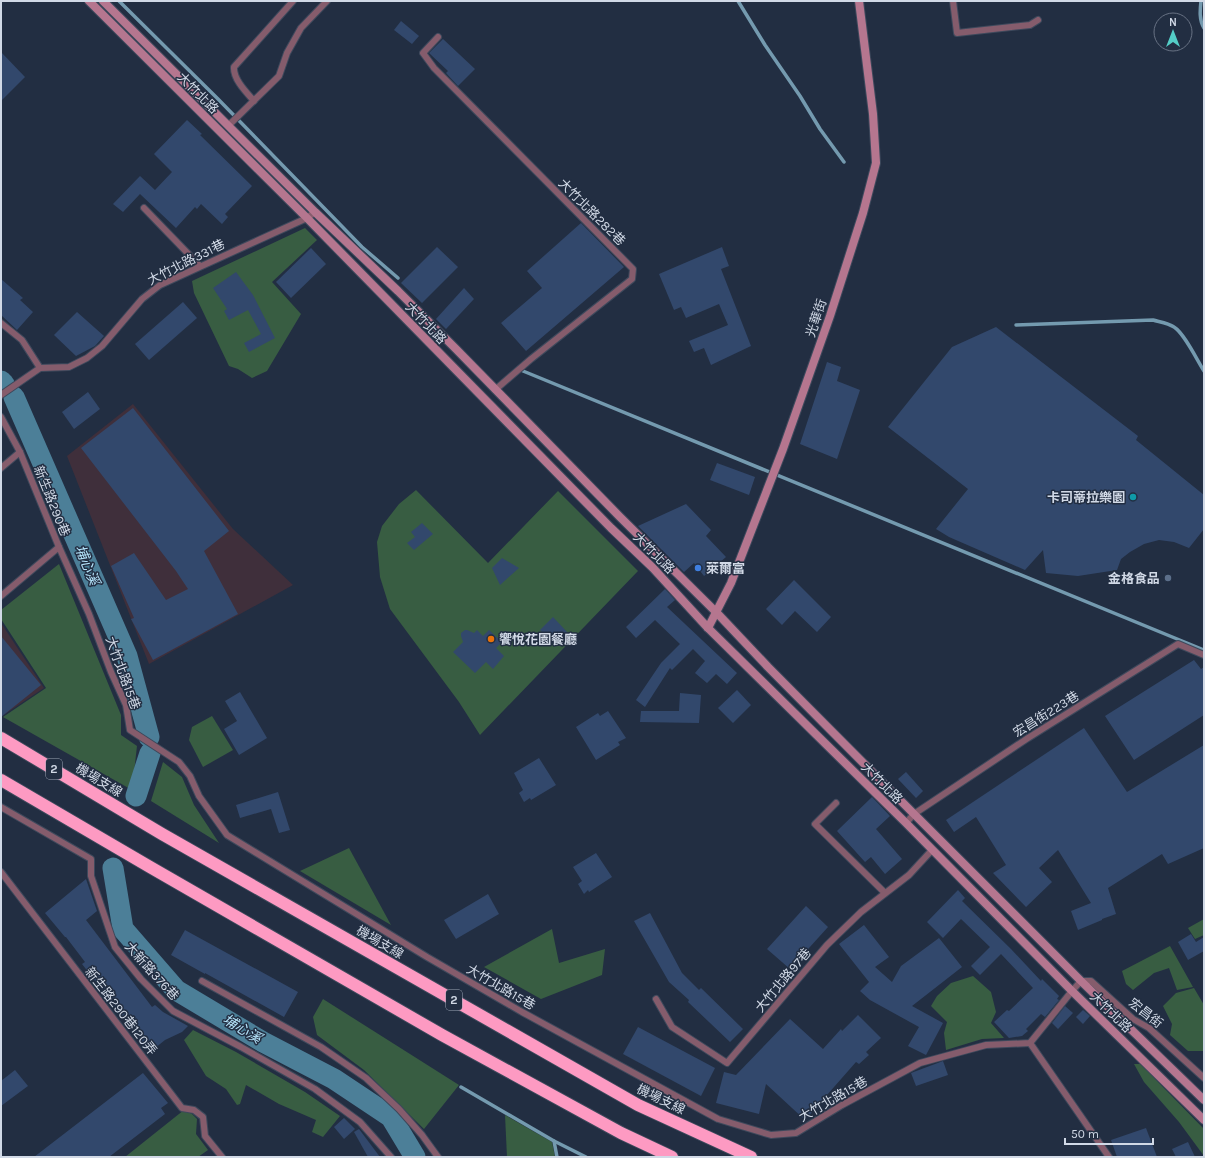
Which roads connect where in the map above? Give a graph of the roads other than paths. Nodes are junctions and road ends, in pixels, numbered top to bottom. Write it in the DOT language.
graph roads {
  1 [pos="89,1"];
  2 [pos="103,1"];
  3 [pos="292,1"];
  4 [pos="327,1"];
  5 [pos="859,1"];
  6 [pos="953,1"];
  7 [pos="1038,20"];
  8 [pos="438,37"];
  9 [pos="254,101"];
  10 [pos="228,126"];
  11 [pos="144,208"];
  12 [pos="315,212"];
  13 [pos="307,218"];
  14 [pos="200,266"];
  15 [pos="1,323"];
  16 [pos="40,368"];
  17 [pos="495,390"];
  18 [pos="1,395"];
  19 [pos="1,417"];
  20 [pos="20,452"];
  21 [pos="1,468"];
  22 [pos="59,547"];
  23 [pos="1,596"];
  24 [pos="717,613"];
  25 [pos="708,628"];
  26 [pos="1204,655"];
  27 [pos="1,738"];
  28 [pos="1,780"];
  29 [pos="836,803"];
  30 [pos="1,807"];
  31 [pos="914,814"];
  32 [pos="906,823"];
  33 [pos="932,850"];
  34 [pos="1,872"];
  35 [pos="885,893"];
  36 [pos="202,981"];
  37 [pos="1081,981"];
  38 [pos="1072,991"];
  39 [pos="656,999"];
  40 [pos="1030,1043"];
  41 [pos="1204,1078"];
  42 [pos="1204,1100"];
  43 [pos="1204,1120"];
  44 [pos="222,1157"];
  45 [pos="391,1157"];
  46 [pos="438,1157"];
  47 [pos="672,1157"];
  48 [pos="751,1157"];
  49 [pos="1109,1157"];
  1 -- 13 [label="street, 大竹北路"];
  2 -- 10 [label="street, 大竹北路"];
  3 -- 9 [label="lane"];
  4 -- 9 [label="lane"];
  5 -- 24 [label="street, 光華街"];
  6 -- 7 [label="lane"];
  8 -- 17 [label="lane, 大竹北路282巷"];
  9 -- 10 [label="lane"];
  10 -- 12 [label="street, 大竹北路"];
  11 -- 14 [label="lane"];
  12 -- 13 [label="lane, 大竹北路331巷"];
  12 -- 17 [label="street, 大竹北路"];
  13 -- 14 [label="lane, 大竹北路331巷"];
  13 -- 25 [label="street, 大竹北路"];
  14 -- 16 [label="lane, 大竹北路331巷"];
  15 -- 16 [label="lane"];
  16 -- 18 [label="lane"];
  17 -- 24 [label="street, 大竹北路"];
  19 -- 20 [label="lane, 新生路290巷"];
  20 -- 21 [label="lane"];
  20 -- 22 [label="lane, 新生路290巷"];
  22 -- 23 [label="lane, 新生路290巷"];
  22 -- 40 [label="lane, 大竹北路15巷"];
  24 -- 25 [label="street, 光華街"];
  24 -- 31 [label="street, 大竹北路"];
  25 -- 32 [label="street, 大竹北路"];
  26 -- 31 [label="lane, 宏昌街223巷"];
  27 -- 48 [label="highway, 機場支線 / 2"];
  28 -- 47 [label="highway"];
  29 -- 35 [label="lane"];
  30 -- 45 [label="lane, 大新路376巷"];
  31 -- 32 [label="lane, 宏昌街223巷"];
  31 -- 37 [label="street, 大竹北路"];
  32 -- 33 [label="street, 大竹北路"];
  33 -- 35 [label="lane, 大竹北路97巷"];
  33 -- 38 [label="street, 大竹北路"];
  34 -- 44 [label="lane, 新生路290巷120弄"];
  35 -- 39 [label="lane, 大竹北路97巷"];
  36 -- 46 [label="lane"];
  37 -- 38 [label="lane"];
  37 -- 41 [label="lane, 宏昌街"];
  37 -- 42 [label="street, 大竹北路"];
  38 -- 40 [label="lane"];
  38 -- 43 [label="street, 大竹北路"];
  40 -- 49 [label="lane"];
}
